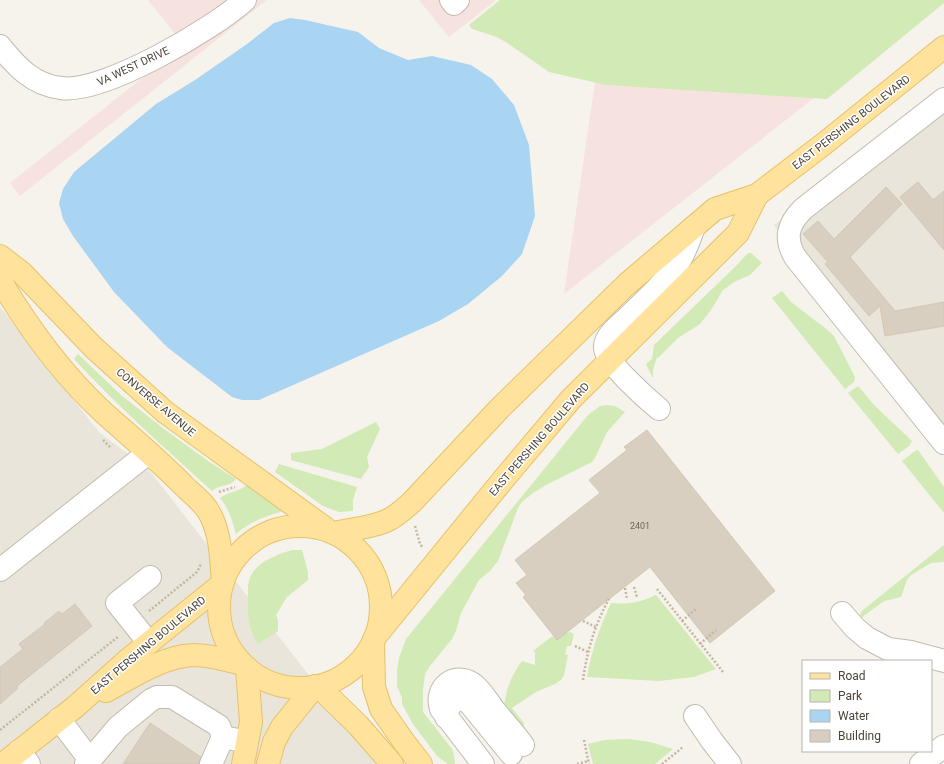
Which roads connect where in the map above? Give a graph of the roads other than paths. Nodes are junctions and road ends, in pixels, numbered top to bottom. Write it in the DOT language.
graph roads {
  1 [pos="243,0"];
  2 [pos="451,0"];
  3 [pos="458,0"];
  4 [pos="0,46"];
  5 [pos="944,47"];
  6 [pos="944,99"];
  7 [pos="757,195"];
  8 [pos="694,227"];
  9 [pos="0,256"];
  10 [pos="0,280"];
  11 [pos="610,361"];
  12 [pos="659,410"];
  13 [pos="944,443"];
  14 [pos="148,452"];
  15 [pos="331,532"];
  16 [pos="0,570"];
  17 [pos="150,577"];
  18 [pos="222,583"];
  19 [pos="842,613"];
  20 [pos="374,639"];
  21 [pos="149,643"];
  22 [pos="944,661"];
  23 [pos="135,666"];
  24 [pos="244,666"];
  25 [pos="316,686"];
  26 [pos="151,700"];
  27 [pos="67,713"];
  28 [pos="695,716"];
  29 [pos="223,737"];
  30 [pos="247,743"];
  31 [pos="944,746"];
  32 [pos="517,750"];
  33 [pos="17,760"];
  34 [pos="88,762"];
  35 [pos="211,764"];
  36 [pos="243,764"];
  37 [pos="268,764"];
  38 [pos="392,764"];
  39 [pos="422,764"];
  40 [pos="483,764"];
  41 [pos="730,764"];
  42 [pos="921,764"];
  1 -- 4 [label="street, VA WEST DRIVE"];
  2 -- 3 [label="street"];
  5 -- 7 [label="main road, EAST PERSHING BOULEVARD"];
  6 -- 13 [label="street"];
  7 -- 8 [label="main road, EAST PERSHING BOULEVARD"];
  7 -- 11 [label="main road, EAST PERSHING BOULEVARD"];
  8 -- 11 [label="street"];
  8 -- 15 [label="main road, EAST PERSHING BOULEVARD"];
  9 -- 15 [label="main road, CONVERSE AVENUE"];
  10 -- 14 [label="main road"];
  11 -- 12 [label="street"];
  11 -- 20 [label="main road, EAST PERSHING BOULEVARD"];
  14 -- 16 [label="street"];
  14 -- 18 [label="main road"];
  15 -- 18 [label="main road, EAST PERSHING BOULEVARD"];
  15 -- 20 [label="main road, EAST PERSHING BOULEVARD"];
  17 -- 21 [label="street"];
  18 -- 21 [label="main road, EAST PERSHING BOULEVARD"];
  18 -- 24 [label="main road, EAST PERSHING BOULEVARD"];
  19 -- 22 [label="street"];
  20 -- 25 [label="main road, EAST PERSHING BOULEVARD"];
  20 -- 39 [label="main road"];
  21 -- 23 [label="main road, EAST PERSHING BOULEVARD"];
  23 -- 24 [label="main road, EAST PERSHING BOULEVARD"];
  23 -- 26 [label="street"];
  23 -- 27 [label="main road, EAST PERSHING BOULEVARD"];
  24 -- 25 [label="main road, EAST PERSHING BOULEVARD"];
  24 -- 30 [label="main road"];
  25 -- 37 [label="main road"];
  25 -- 38 [label="main road"];
  26 -- 29 [label="street"];
  26 -- 34 [label="street"];
  27 -- 33 [label="main road, EAST PERSHING BOULEVARD"];
  27 -- 34 [label="street"];
  28 -- 41 [label="street"];
  29 -- 30 [label="street"];
  29 -- 35 [label="street"];
  30 -- 36 [label="main road"];
  31 -- 42 [label="street"];
  32 -- 40 [label="street"];
}
